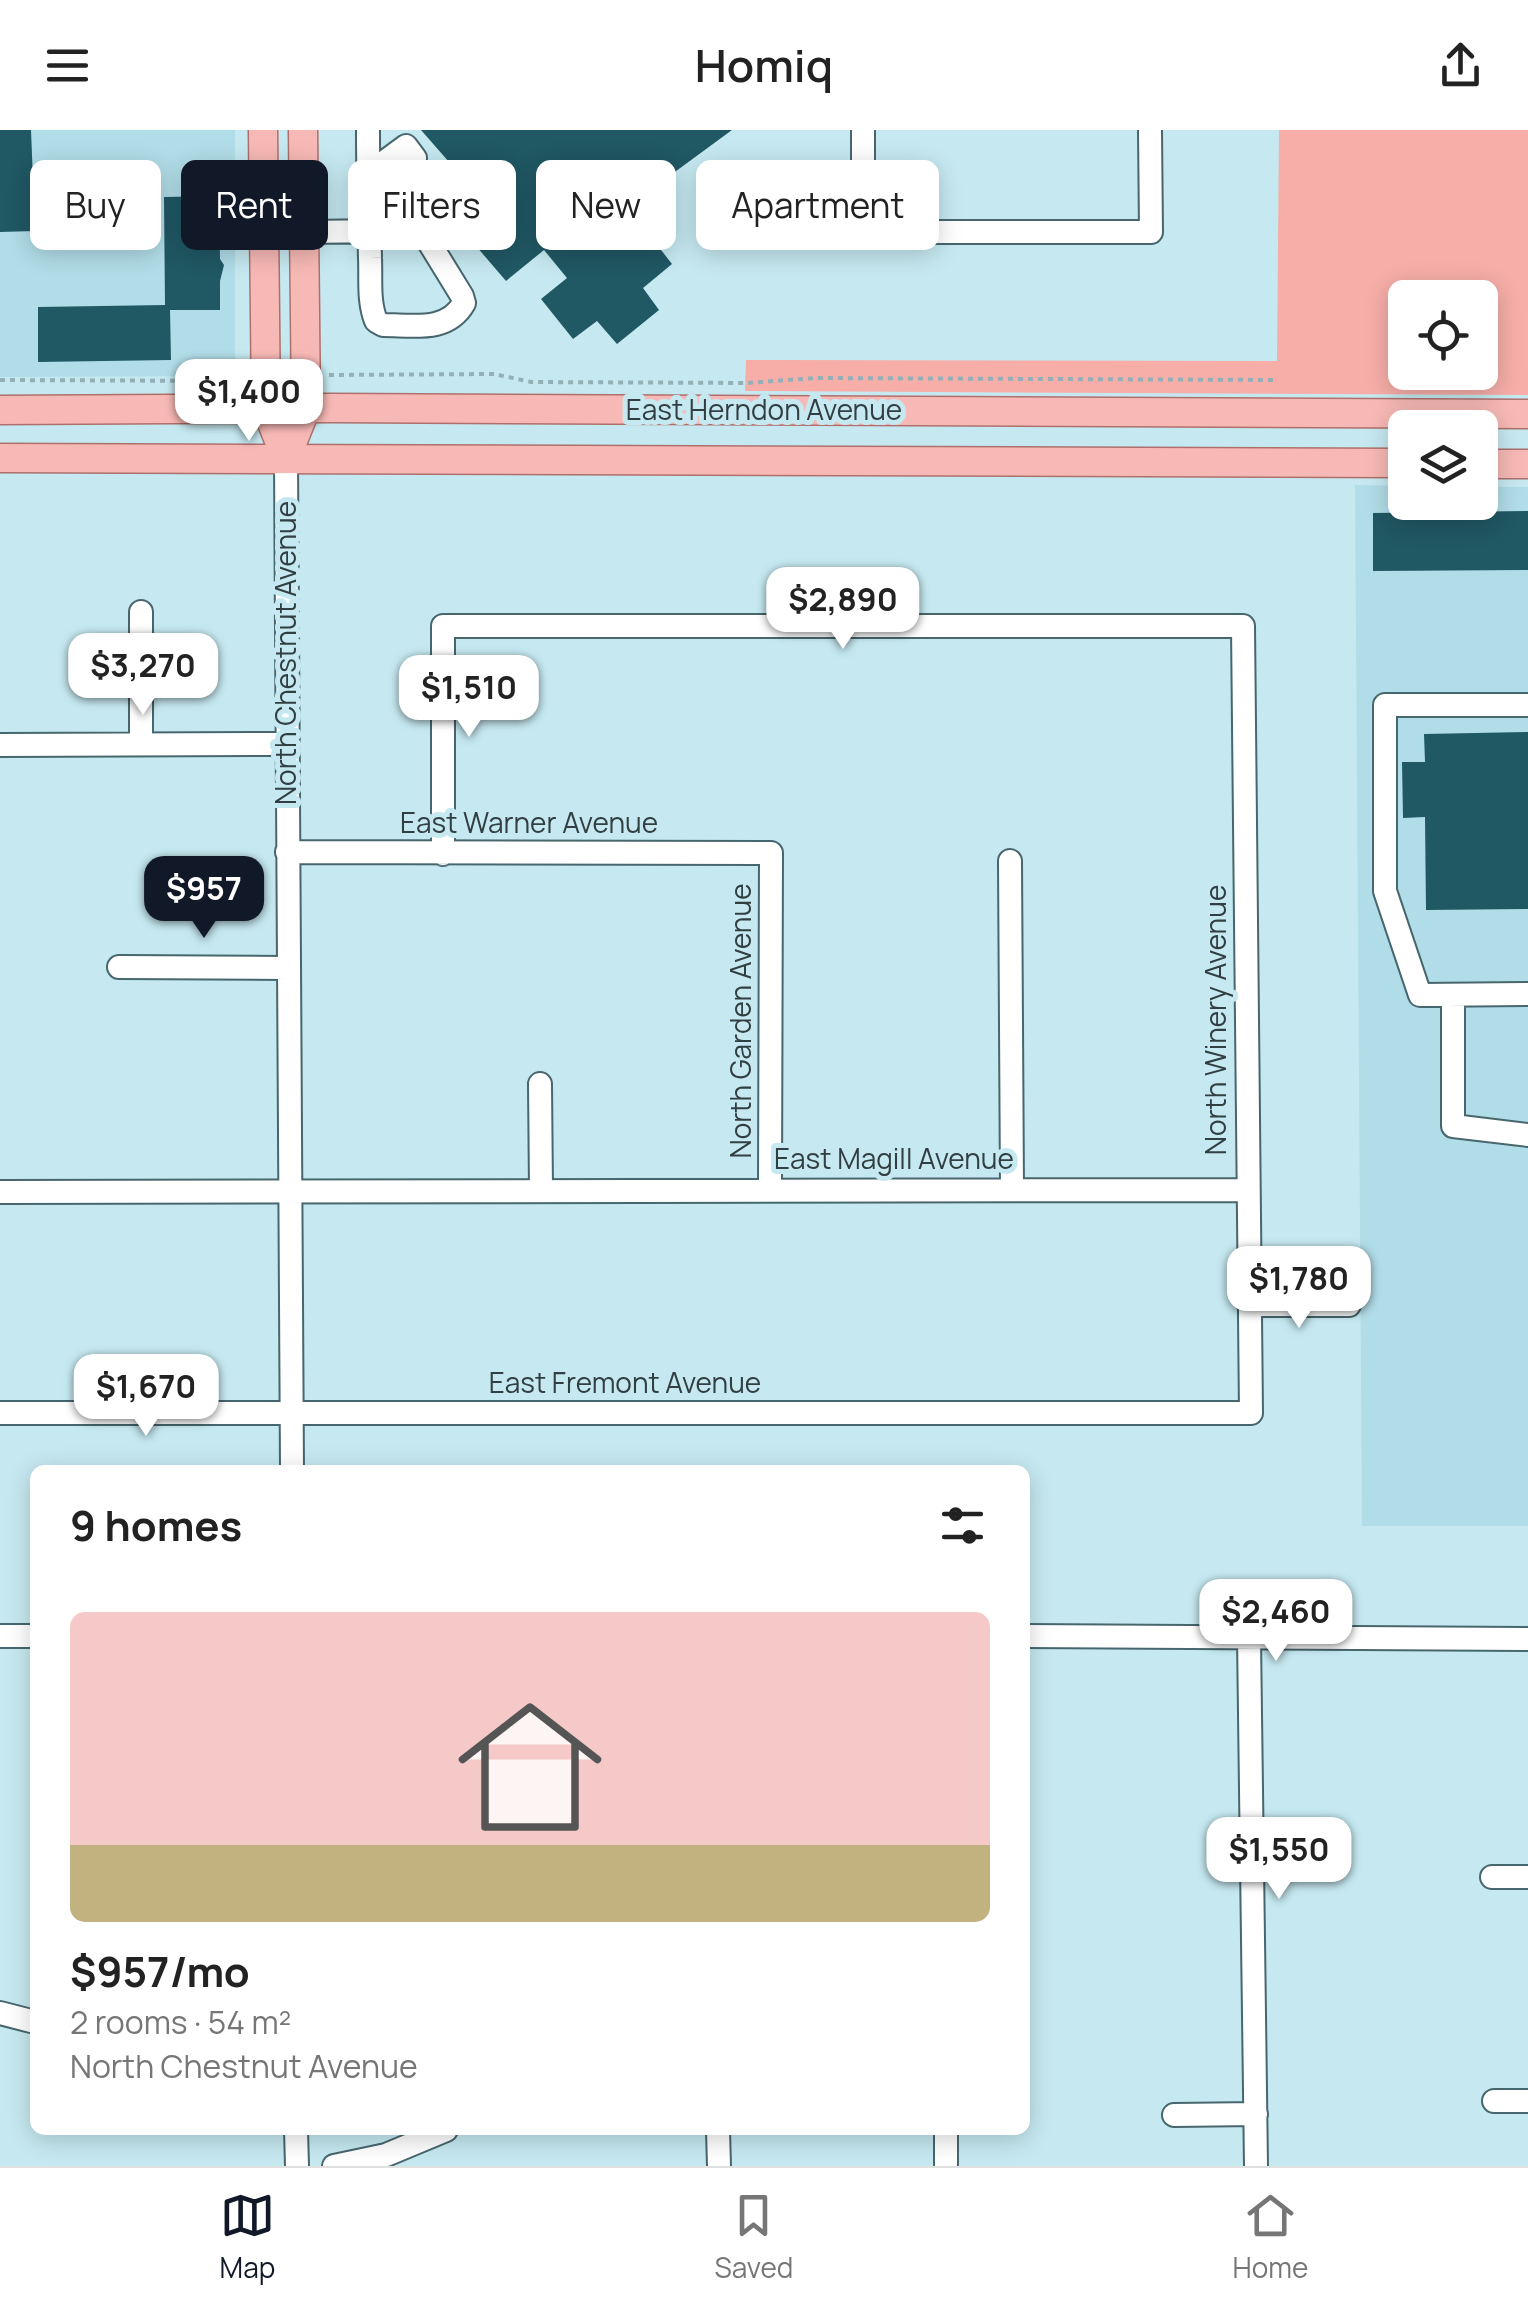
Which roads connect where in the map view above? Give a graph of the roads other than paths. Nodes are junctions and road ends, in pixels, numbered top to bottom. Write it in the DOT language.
graph roads {
  1 [pos="263,130"];
  2 [pos="303,130"];
  3 [pos="368,130"];
  4 [pos="863,130"];
  5 [pos="1150,130"];
  6 [pos="415,158"];
  7 [pos="303,160"];
  8 [pos="368,160"];
  9 [pos="387,160"];
  10 [pos="304,250"];
  11 [pos="370,250"];
  12 [pos="433,250"];
  13 [pos="266,408"];
  14 [pos="306,408"];
  15 [pos="0,410"];
  16 [pos="1528,414"];
  17 [pos="0,458"];
  18 [pos="286,458"];
  19 [pos="1388,462"];
  20 [pos="1498,464"];
  21 [pos="1528,464"];
  22 [pos="141,612"];
  23 [pos="1528,705"];
  24 [pos="141,744"];
  25 [pos="286,744"];
  26 [pos="0,745"];
  27 [pos="287,852"];
  28 [pos="772,853"];
  29 [pos="443,854"];
  30 [pos="1010,861"];
  31 [pos="119,967"];
  32 [pos="288,968"];
  33 [pos="1528,994"];
  34 [pos="1453,995"];
  35 [pos="540,1084"];
  36 [pos="1528,1134"];
  37 [pos="770,1189"];
  38 [pos="541,1190"];
  39 [pos="1012,1190"];
  40 [pos="1248,1190"];
  41 [pos="290,1191"];
  42 [pos="0,1192"];
  43 [pos="1250,1305"];
  44 [pos="1349,1305"];
  45 [pos="1251,1412"];
  46 [pos="0,1413"];
  47 [pos="291,1413"];
  48 [pos="292,1465"];
  49 [pos="0,1636"];
  50 [pos="30,1636"];
  51 [pos="1030,1636"];
  52 [pos="1249,1638"];
  53 [pos="1528,1638"];
  54 [pos="1492,1877"];
  55 [pos="1528,1877"];
  56 [pos="0,2013"];
  57 [pos="30,2015"];
  58 [pos="1494,2101"];
  59 [pos="1528,2101"];
  60 [pos="1174,2114"];
  61 [pos="1256,2114"];
  62 [pos="296,2135"];
  63 [pos="434,2135"];
  64 [pos="718,2135"];
  65 [pos="946,2135"];
  66 [pos="296,2166"];
  67 [pos="334,2166"];
  68 [pos="718,2166"];
  69 [pos="946,2166"];
  70 [pos="1256,2166"];
  1 -- 13 [label="main road, North Chestnut Avenue"];
  2 -- 7 [label="main road, North Chestnut Avenue"];
  3 -- 8 [label="street"];
  4 -- 5 [label="street"];
  6 -- 9 [label="street"];
  10 -- 14 [label="main road, North Chestnut Avenue"];
  11 -- 12 [label="street"];
  13 -- 14 [label="main road, East Herndon Avenue"];
  13 -- 15 [label="main road, East Herndon Avenue"];
  13 -- 18 [label="main road, North Chestnut Avenue"];
  14 -- 16 [label="main road, East Herndon Avenue"];
  14 -- 18 [label="main road, North Chestnut Avenue"];
  17 -- 18 [label="main road, East Herndon Avenue"];
  18 -- 19 [label="main road, East Herndon Avenue"];
  18 -- 25 [label="street, North Chestnut Avenue"];
  20 -- 21 [label="main road"];
  22 -- 24 [label="street"];
  23 -- 34 [label="street"];
  24 -- 25 [label="street"];
  24 -- 26 [label="street"];
  25 -- 27 [label="street, North Chestnut Avenue"];
  27 -- 29 [label="street, East Warner Avenue"];
  27 -- 32 [label="street, North Chestnut Avenue"];
  28 -- 29 [label="street, East Warner Avenue"];
  28 -- 37 [label="street, North Garden Avenue"];
  29 -- 40 [label="street, North Winery Avenue"];
  30 -- 39 [label="street"];
  31 -- 32 [label="street"];
  32 -- 41 [label="street, North Chestnut Avenue"];
  33 -- 34 [label="street"];
  34 -- 36 [label="street"];
  35 -- 38 [label="street"];
  37 -- 38 [label="street, East Magill Avenue"];
  37 -- 39 [label="street, East Magill Avenue"];
  38 -- 41 [label="street, East Magill Avenue"];
  39 -- 40 [label="street, East Magill Avenue"];
  40 -- 43 [label="street, North Winery Avenue"];
  41 -- 42 [label="street, East Magill Avenue"];
  41 -- 47 [label="street, North Chestnut Avenue"];
  43 -- 44 [label="street"];
  43 -- 45 [label="street, North Winery Avenue"];
  45 -- 47 [label="street, East Fremont Avenue"];
  46 -- 47 [label="street, East Fremont Avenue"];
  47 -- 48 [label="street, North Chestnut Avenue"];
  49 -- 50 [label="street"];
  51 -- 52 [label="street"];
  52 -- 53 [label="street"];
  52 -- 61 [label="street"];
  54 -- 55 [label="street"];
  56 -- 57 [label="street"];
  58 -- 59 [label="street"];
  60 -- 61 [label="street"];
  61 -- 70 [label="street"];
  62 -- 66 [label="street"];
  63 -- 67 [label="street"];
  64 -- 68 [label="street"];
  65 -- 69 [label="street"];
}
